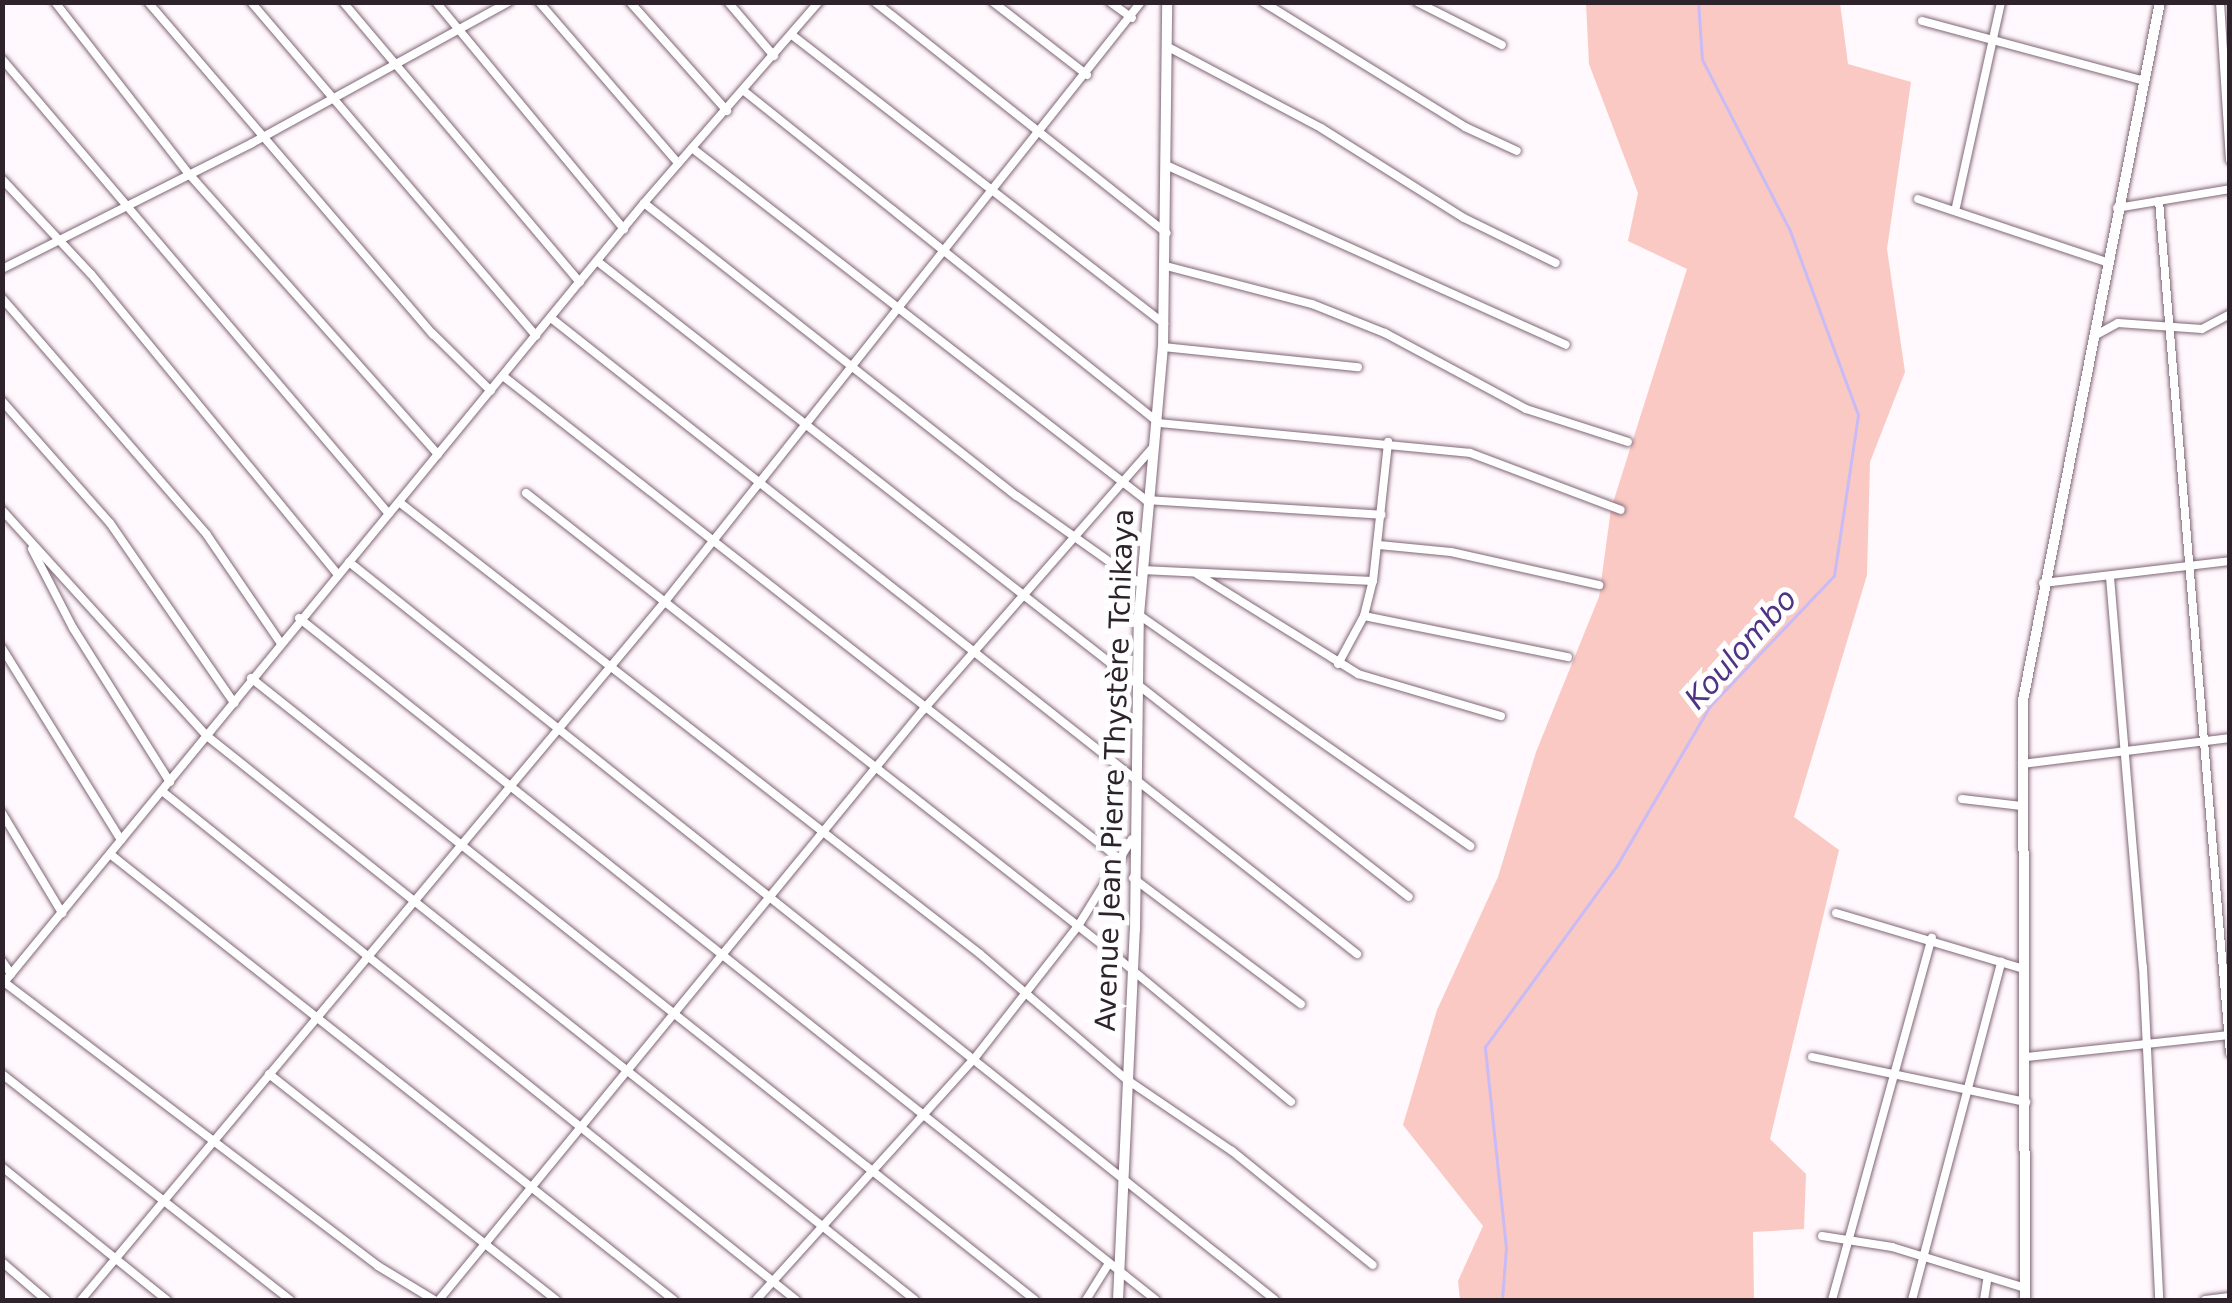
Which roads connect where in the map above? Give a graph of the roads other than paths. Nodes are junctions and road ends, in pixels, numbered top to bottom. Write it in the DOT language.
graph roads {
  1 [pos="55,2"];
  2 [pos="148,2"];
  3 [pos="250,2"];
  4 [pos="344,2"];
  5 [pos="436,2"];
  6 [pos="509,2"];
  7 [pos="539,2"];
  8 [pos="630,2"];
  9 [pos="728,2"];
  10 [pos="820,2"];
  11 [pos="875,2"];
  12 [pos="993,2"];
  13 [pos="1110,2"];
  14 [pos="1141,2"];
  15 [pos="1167,2"];
  16 [pos="1264,2"];
  17 [pos="1417,2"];
  18 [pos="2001,2"];
  19 [pos="2160,2"];
  20 [pos="2220,2"];
  21 [pos="1132,18"];
  22 [pos="1922,21"];
  23 [pos="458,31"];
  24 [pos="792,36"];
  25 [pos="1994,42"];
  26 [pos="1502,45"];
  27 [pos="1170,48"];
  28 [pos="774,56"];
  29 [pos="2,58"];
  30 [pos="398,62"];
  31 [pos="1087,75"];
  32 [pos="2145,81"];
  33 [pos="744,91"];
  34 [pos="330,99"];
  35 [pos="726,111"];
  36 [pos="1038,136"];
  37 [pos="263,137"];
  38 [pos="692,148"];
  39 [pos="1516,151"];
  40 [pos="2230,160"];
  41 [pos="678,164"];
  42 [pos="1168,166"];
  43 [pos="189,174"];
  44 [pos="2,178"];
  45 [pos="2230,189"];
  46 [pos="994,193"];
  47 [pos="1918,199"];
  48 [pos="2160,201"];
  49 [pos="644,203"];
  50 [pos="126,207"];
  51 [pos="1956,208"];
  52 [pos="2117,208"];
  53 [pos="624,229"];
  54 [pos="1166,233"];
  55 [pos="60,240"];
  56 [pos="946,249"];
  57 [pos="598,261"];
  58 [pos="2106,262"];
  59 [pos="1556,263"];
  60 [pos="1166,266"];
  61 [pos="2,269"];
  62 [pos="580,282"];
  63 [pos="2,298"];
  64 [pos="899,309"];
  65 [pos="2230,314"];
  66 [pos="550,318"];
  67 [pos="1164,324"];
  68 [pos="2172,330"];
  69 [pos="536,336"];
  70 [pos="2089,341"];
  71 [pos="1566,344"];
  72 [pos="1163,347"];
  73 [pos="853,367"];
  74 [pos="1358,367"];
  75 [pos="502,376"];
  76 [pos="491,391"];
  77 [pos="2,401"];
  78 [pos="1159,423"];
  79 [pos="806,426"];
  80 [pos="1388,442"];
  81 [pos="1628,442"];
  82 [pos="1156,444"];
  83 [pos="438,454"];
  84 [pos="1118,482"];
  85 [pos="759,483"];
  86 [pos="526,492"];
  87 [pos="1146,500"];
  88 [pos="399,502"];
  89 [pos="2,510"];
  90 [pos="1621,510"];
  91 [pos="389,514"];
  92 [pos="1382,515"];
  93 [pos="1070,535"];
  94 [pos="27,538"];
  95 [pos="714,541"];
  96 [pos="1379,545"];
  97 [pos="349,562"];
  98 [pos="2230,562"];
  99 [pos="2186,567"];
  100 [pos="1142,570"];
  101 [pos="1197,574"];
  102 [pos="338,575"];
  103 [pos="2110,577"];
  104 [pos="1373,582"];
  105 [pos="2043,583"];
  106 [pos="1141,584"];
  107 [pos="1599,585"];
  108 [pos="1021,598"];
  109 [pos="662,604"];
  110 [pos="1139,614"];
  111 [pos="1364,616"];
  112 [pos="299,618"];
  113 [pos="280,642"];
  114 [pos="2,648"];
  115 [pos="972,654"];
  116 [pos="1568,657"];
  117 [pos="1338,664"];
  118 [pos="608,666"];
  119 [pos="251,678"];
  120 [pos="1137,688"];
  121 [pos="234,702"];
  122 [pos="923,710"];
  123 [pos="1501,716"];
  124 [pos="555,728"];
  125 [pos="207,736"];
  126 [pos="2230,738"];
  127 [pos="2204,742"];
  128 [pos="2127,752"];
  129 [pos="2022,764"];
  130 [pos="875,768"];
  131 [pos="170,782"];
  132 [pos="1136,782"];
  133 [pos="511,786"];
  134 [pos="162,791"];
  135 [pos="1962,799"];
  136 [pos="2022,806"];
  137 [pos="2,814"];
  138 [pos="823,834"];
  139 [pos="1132,839"];
  140 [pos="121,840"];
  141 [pos="460,845"];
  142 [pos="1470,846"];
  143 [pos="110,854"];
  144 [pos="1121,860"];
  145 [pos="1133,878"];
  146 [pos="1410,897"];
  147 [pos="771,898"];
  148 [pos="414,902"];
  149 [pos="62,912"];
  150 [pos="1836,912"];
  151 [pos="1078,926"];
  152 [pos="1932,938"];
  153 [pos="1357,954"];
  154 [pos="721,955"];
  155 [pos="366,957"];
  156 [pos="2,961"];
  157 [pos="2001,962"];
  158 [pos="2024,969"];
  159 [pos="1133,970"];
  160 [pos="6,980"];
  161 [pos="1025,993"];
  162 [pos="1301,1004"];
  163 [pos="674,1012"];
  164 [pos="316,1016"];
  165 [pos="2229,1035"];
  166 [pos="2144,1044"];
  167 [pos="2230,1054"];
  168 [pos="1812,1057"];
  169 [pos="2026,1057"];
  170 [pos="974,1059"];
  171 [pos="630,1070"];
  172 [pos="2,1074"];
  173 [pos="269,1074"];
  174 [pos="1895,1078"];
  175 [pos="1126,1079"];
  176 [pos="1968,1094"];
  177 [pos="1291,1102"];
  178 [pos="2026,1102"];
  179 [pos="922,1113"];
  180 [pos="580,1129"];
  181 [pos="212,1142"];
  182 [pos="2,1166"];
  183 [pos="874,1170"];
  184 [pos="1121,1175"];
  185 [pos="534,1184"];
  186 [pos="164,1201"];
  187 [pos="825,1228"];
  188 [pos="1822,1236"];
  189 [pos="1848,1240"];
  190 [pos="486,1243"];
  191 [pos="1924,1258"];
  192 [pos="116,1259"];
  193 [pos="2,1262"];
  194 [pos="1373,1265"];
  195 [pos="1108,1267"];
  196 [pos="1118,1275"];
  197 [pos="1987,1280"];
  198 [pos="774,1281"];
  199 [pos="2026,1294"];
  200 [pos="2230,1297"];
  201 [pos="46,1300"];
  202 [pos="81,1300"];
  203 [pos="167,1300"];
  204 [pos="290,1300"];
  205 [pos="437,1300"];
  206 [pos="556,1300"];
  207 [pos="674,1300"];
  208 [pos="756,1300"];
  209 [pos="796,1300"];
  210 [pos="915,1300"];
  211 [pos="1035,1300"];
  212 [pos="1086,1300"];
  213 [pos="1118,1300"];
  214 [pos="1156,1300"];
  215 [pos="1275,1300"];
  216 [pos="1832,1300"];
  217 [pos="1912,1300"];
  218 [pos="1984,1300"];
  219 [pos="2159,1300"];
  220 [pos="2205,1300"];
  1 -- 43 [label="street"];
  2 -- 37 [label="street"];
  3 -- 34 [label="street"];
  4 -- 30 [label="street"];
  5 -- 23 [label="street"];
  6 -- 23 [label="street"];
  7 -- 41 [label="street"];
  8 -- 35 [label="street"];
  9 -- 28 [label="street"];
  10 -- 24 [label="street"];
  11 -- 36 [label="street"];
  12 -- 31 [label="street"];
  13 -- 21 [label="street"];
  14 -- 21 [label="street"];
  15 -- 27 [label="street, Avenue Jean Pierre Thystère Tchikaya"];
  16 -- 39 [label="street"];
  17 -- 26 [label="street"];
  18 -- 25 [label="street"];
  19 -- 32 [label="street"];
  20 -- 40 [label="street"];
  21 -- 31 [label="street"];
  22 -- 25 [label="street"];
  23 -- 30 [label="street"];
  23 -- 53 [label="street"];
  24 -- 28 [label="street"];
  24 -- 46 [label="street"];
  25 -- 32 [label="street"];
  25 -- 51 [label="street"];
  27 -- 42 [label="street, Avenue Jean Pierre Thystère Tchikaya"];
  27 -- 59 [label="street"];
  28 -- 33 [label="street"];
  29 -- 50 [label="street"];
  30 -- 34 [label="street"];
  30 -- 62 [label="street"];
  31 -- 36 [label="street"];
  32 -- 52 [label="street"];
  33 -- 35 [label="street"];
  33 -- 56 [label="street"];
  34 -- 37 [label="street"];
  34 -- 69 [label="street"];
  35 -- 38 [label="street"];
  36 -- 46 [label="street"];
  36 -- 54 [label="street"];
  37 -- 43 [label="street"];
  37 -- 76 [label="street"];
  38 -- 41 [label="street"];
  38 -- 64 [label="street"];
  41 -- 49 [label="street"];
  42 -- 54 [label="street, Avenue Jean Pierre Thystère Tchikaya"];
  42 -- 71 [label="street"];
  43 -- 50 [label="street"];
  43 -- 83 [label="street"];
  44 -- 55 [label="street"];
  45 -- 48 [label="street"];
  46 -- 56 [label="street"];
  46 -- 67 [label="street"];
  47 -- 51 [label="street"];
  48 -- 52 [label="street"];
  48 -- 68 [label="street"];
  49 -- 53 [label="street"];
  49 -- 73 [label="street"];
  50 -- 55 [label="street"];
  50 -- 91 [label="street"];
  51 -- 58 [label="street"];
  52 -- 58 [label="street"];
  53 -- 57 [label="street"];
  54 -- 60 [label="street, Avenue Jean Pierre Thystère Tchikaya"];
  55 -- 61 [label="street"];
  55 -- 102 [label="street"];
  56 -- 64 [label="street"];
  56 -- 78 [label="street"];
  57 -- 62 [label="street"];
  57 -- 79 [label="street"];
  58 -- 70 [label="street"];
  60 -- 67 [label="street, Avenue Jean Pierre Thystère Tchikaya"];
  60 -- 81 [label="street"];
  62 -- 66 [label="street"];
  63 -- 113 [label="street"];
  64 -- 73 [label="street"];
  64 -- 84 [label="street"];
  65 -- 68 [label="street"];
  66 -- 69 [label="street"];
  66 -- 85 [label="street"];
  67 -- 72 [label="street, Avenue Jean Pierre Thystère Tchikaya"];
  68 -- 70 [label="street"];
  68 -- 99 [label="street"];
  69 -- 75 [label="street"];
  70 -- 105 [label="street"];
  72 -- 74 [label="street"];
  72 -- 78 [label="street, Avenue Jean Pierre Thystère Tchikaya"];
  73 -- 79 [label="street"];
  73 -- 93 [label="street"];
  75 -- 76 [label="street"];
  75 -- 95 [label="street"];
  76 -- 83 [label="street"];
  77 -- 121 [label="street"];
  78 -- 80 [label="street"];
  78 -- 82 [label="street, Avenue Jean Pierre Thystère Tchikaya"];
  79 -- 85 [label="street"];
  79 -- 108 [label="street"];
  80 -- 90 [label="street"];
  80 -- 92 [label="street"];
  82 -- 84 [label="street"];
  82 -- 87 [label="street, Avenue Jean Pierre Thystère Tchikaya"];
  83 -- 88 [label="street"];
  84 -- 87 [label="street"];
  84 -- 93 [label="street"];
  85 -- 95 [label="street"];
  85 -- 115 [label="street"];
  86 -- 109 [label="street"];
  87 -- 92 [label="street"];
  87 -- 100 [label="street, Avenue Jean Pierre Thystère Tchikaya"];
  88 -- 91 [label="street"];
  88 -- 118 [label="street"];
  89 -- 94 [label="street"];
  91 -- 97 [label="street"];
  92 -- 96 [label="street"];
  93 -- 106 [label="street"];
  93 -- 108 [label="street"];
  94 -- 125 [label="street"];
  94 -- 131 [label="street"];
  95 -- 109 [label="street"];
  95 -- 122 [label="street"];
  96 -- 104 [label="street"];
  96 -- 107 [label="street"];
  97 -- 102 [label="street"];
  97 -- 124 [label="street"];
  98 -- 99 [label="street"];
  99 -- 103 [label="street"];
  99 -- 127 [label="street"];
  100 -- 101 [label="street"];
  100 -- 106 [label="street, Avenue Jean Pierre Thystère Tchikaya"];
  101 -- 104 [label="street"];
  101 -- 117 [label="street"];
  102 -- 112 [label="street"];
  103 -- 105 [label="street"];
  103 -- 128 [label="street"];
  104 -- 111 [label="street"];
  105 -- 129 [label="street"];
  106 -- 110 [label="street, Avenue Jean Pierre Thystère Tchikaya"];
  108 -- 115 [label="street"];
  108 -- 120 [label="street"];
  109 -- 118 [label="street"];
  109 -- 130 [label="street"];
  110 -- 120 [label="street, Avenue Jean Pierre Thystère Tchikaya"];
  110 -- 142 [label="street"];
  111 -- 116 [label="street"];
  111 -- 117 [label="street"];
  112 -- 113 [label="street"];
  112 -- 133 [label="street"];
  113 -- 119 [label="street"];
  114 -- 140 [label="street"];
  115 -- 122 [label="street"];
  115 -- 132 [label="street"];
  117 -- 123 [label="street"];
  118 -- 124 [label="street"];
  118 -- 138 [label="street"];
  119 -- 121 [label="street"];
  119 -- 141 [label="street"];
  120 -- 132 [label="street, Avenue Jean Pierre Thystère Tchikaya"];
  120 -- 146 [label="street"];
  121 -- 125 [label="street"];
  122 -- 130 [label="street"];
  122 -- 144 [label="street"];
  124 -- 133 [label="street"];
  124 -- 147 [label="street"];
  125 -- 131 [label="street"];
  125 -- 148 [label="street"];
  126 -- 127 [label="street"];
  127 -- 128 [label="street"];
  127 -- 165 [label="street"];
  128 -- 129 [label="street"];
  128 -- 166 [label="street"];
  129 -- 136 [label="street"];
  130 -- 138 [label="street"];
  130 -- 151 [label="street"];
  131 -- 134 [label="street"];
  132 -- 139 [label="street, Avenue Jean Pierre Thystère Tchikaya"];
  132 -- 153 [label="street"];
  133 -- 141 [label="street"];
  133 -- 154 [label="street"];
  134 -- 140 [label="street"];
  134 -- 155 [label="street"];
  135 -- 136 [label="street"];
  136 -- 158 [label="street"];
  137 -- 149 [label="street"];
  138 -- 147 [label="street"];
  138 -- 161 [label="street"];
  139 -- 144 [label="street"];
  139 -- 145 [label="street, Avenue Jean Pierre Thystère Tchikaya"];
  140 -- 143 [label="street"];
  141 -- 148 [label="street"];
  141 -- 163 [label="street"];
  143 -- 149 [label="street"];
  143 -- 164 [label="street"];
  144 -- 151 [label="street"];
  145 -- 159 [label="street, Avenue Jean Pierre Thystère Tchikaya"];
  145 -- 162 [label="street"];
  147 -- 154 [label="street"];
  147 -- 170 [label="street"];
  148 -- 155 [label="street"];
  148 -- 171 [label="street"];
  149 -- 160 [label="street"];
  150 -- 152 [label="street"];
  151 -- 159 [label="street"];
  151 -- 161 [label="street"];
  152 -- 157 [label="street"];
  152 -- 174 [label="street"];
  154 -- 163 [label="street"];
  154 -- 179 [label="street"];
  155 -- 164 [label="street"];
  155 -- 180 [label="street"];
  156 -- 160 [label="street"];
  157 -- 158 [label="street"];
  157 -- 176 [label="street"];
  158 -- 169 [label="street"];
  159 -- 175 [label="street, Avenue Jean Pierre Thystère Tchikaya"];
  159 -- 177 [label="street"];
  160 -- 181 [label="street"];
  161 -- 170 [label="street"];
  161 -- 175 [label="street"];
  163 -- 171 [label="street"];
  163 -- 183 [label="street"];
  164 -- 173 [label="street"];
  164 -- 185 [label="street"];
  165 -- 166 [label="street"];
  165 -- 167 [label="street"];
  166 -- 169 [label="street"];
  166 -- 219 [label="street"];
  168 -- 174 [label="street"];
  169 -- 178 [label="street"];
  170 -- 179 [label="street"];
  170 -- 184 [label="street"];
  171 -- 180 [label="street"];
  171 -- 187 [label="street"];
  172 -- 186 [label="street"];
  173 -- 181 [label="street"];
  173 -- 190 [label="street"];
  174 -- 176 [label="street"];
  174 -- 189 [label="street"];
  175 -- 184 [label="street, Avenue Jean Pierre Thystère Tchikaya"];
  175 -- 194 [label="street"];
  176 -- 178 [label="street"];
  176 -- 191 [label="street"];
  178 -- 199 [label="street"];
  179 -- 183 [label="street"];
  179 -- 195 [label="street"];
  180 -- 185 [label="street"];
  180 -- 198 [label="street"];
  181 -- 186 [label="street"];
  181 -- 205 [label="street"];
  182 -- 192 [label="street"];
  183 -- 187 [label="street"];
  183 -- 211 [label="street"];
  184 -- 196 [label="street, Avenue Jean Pierre Thystère Tchikaya"];
  184 -- 215 [label="street"];
  185 -- 190 [label="street"];
  185 -- 207 [label="street"];
  186 -- 192 [label="street"];
  186 -- 204 [label="street"];
  187 -- 198 [label="street"];
  187 -- 210 [label="street"];
  188 -- 189 [label="street"];
  189 -- 191 [label="street"];
  189 -- 216 [label="street"];
  190 -- 205 [label="street"];
  190 -- 206 [label="street"];
  191 -- 197 [label="street"];
  191 -- 217 [label="street"];
  192 -- 202 [label="street"];
  192 -- 203 [label="street"];
  193 -- 201 [label="street"];
  195 -- 196 [label="street"];
  195 -- 212 [label="street"];
  196 -- 213 [label="street, Avenue Jean Pierre Thystère Tchikaya"];
  196 -- 214 [label="street"];
  197 -- 199 [label="street"];
  197 -- 218 [label="street"];
  198 -- 208 [label="street"];
  198 -- 209 [label="street"];
  200 -- 220 [label="street"];
}
